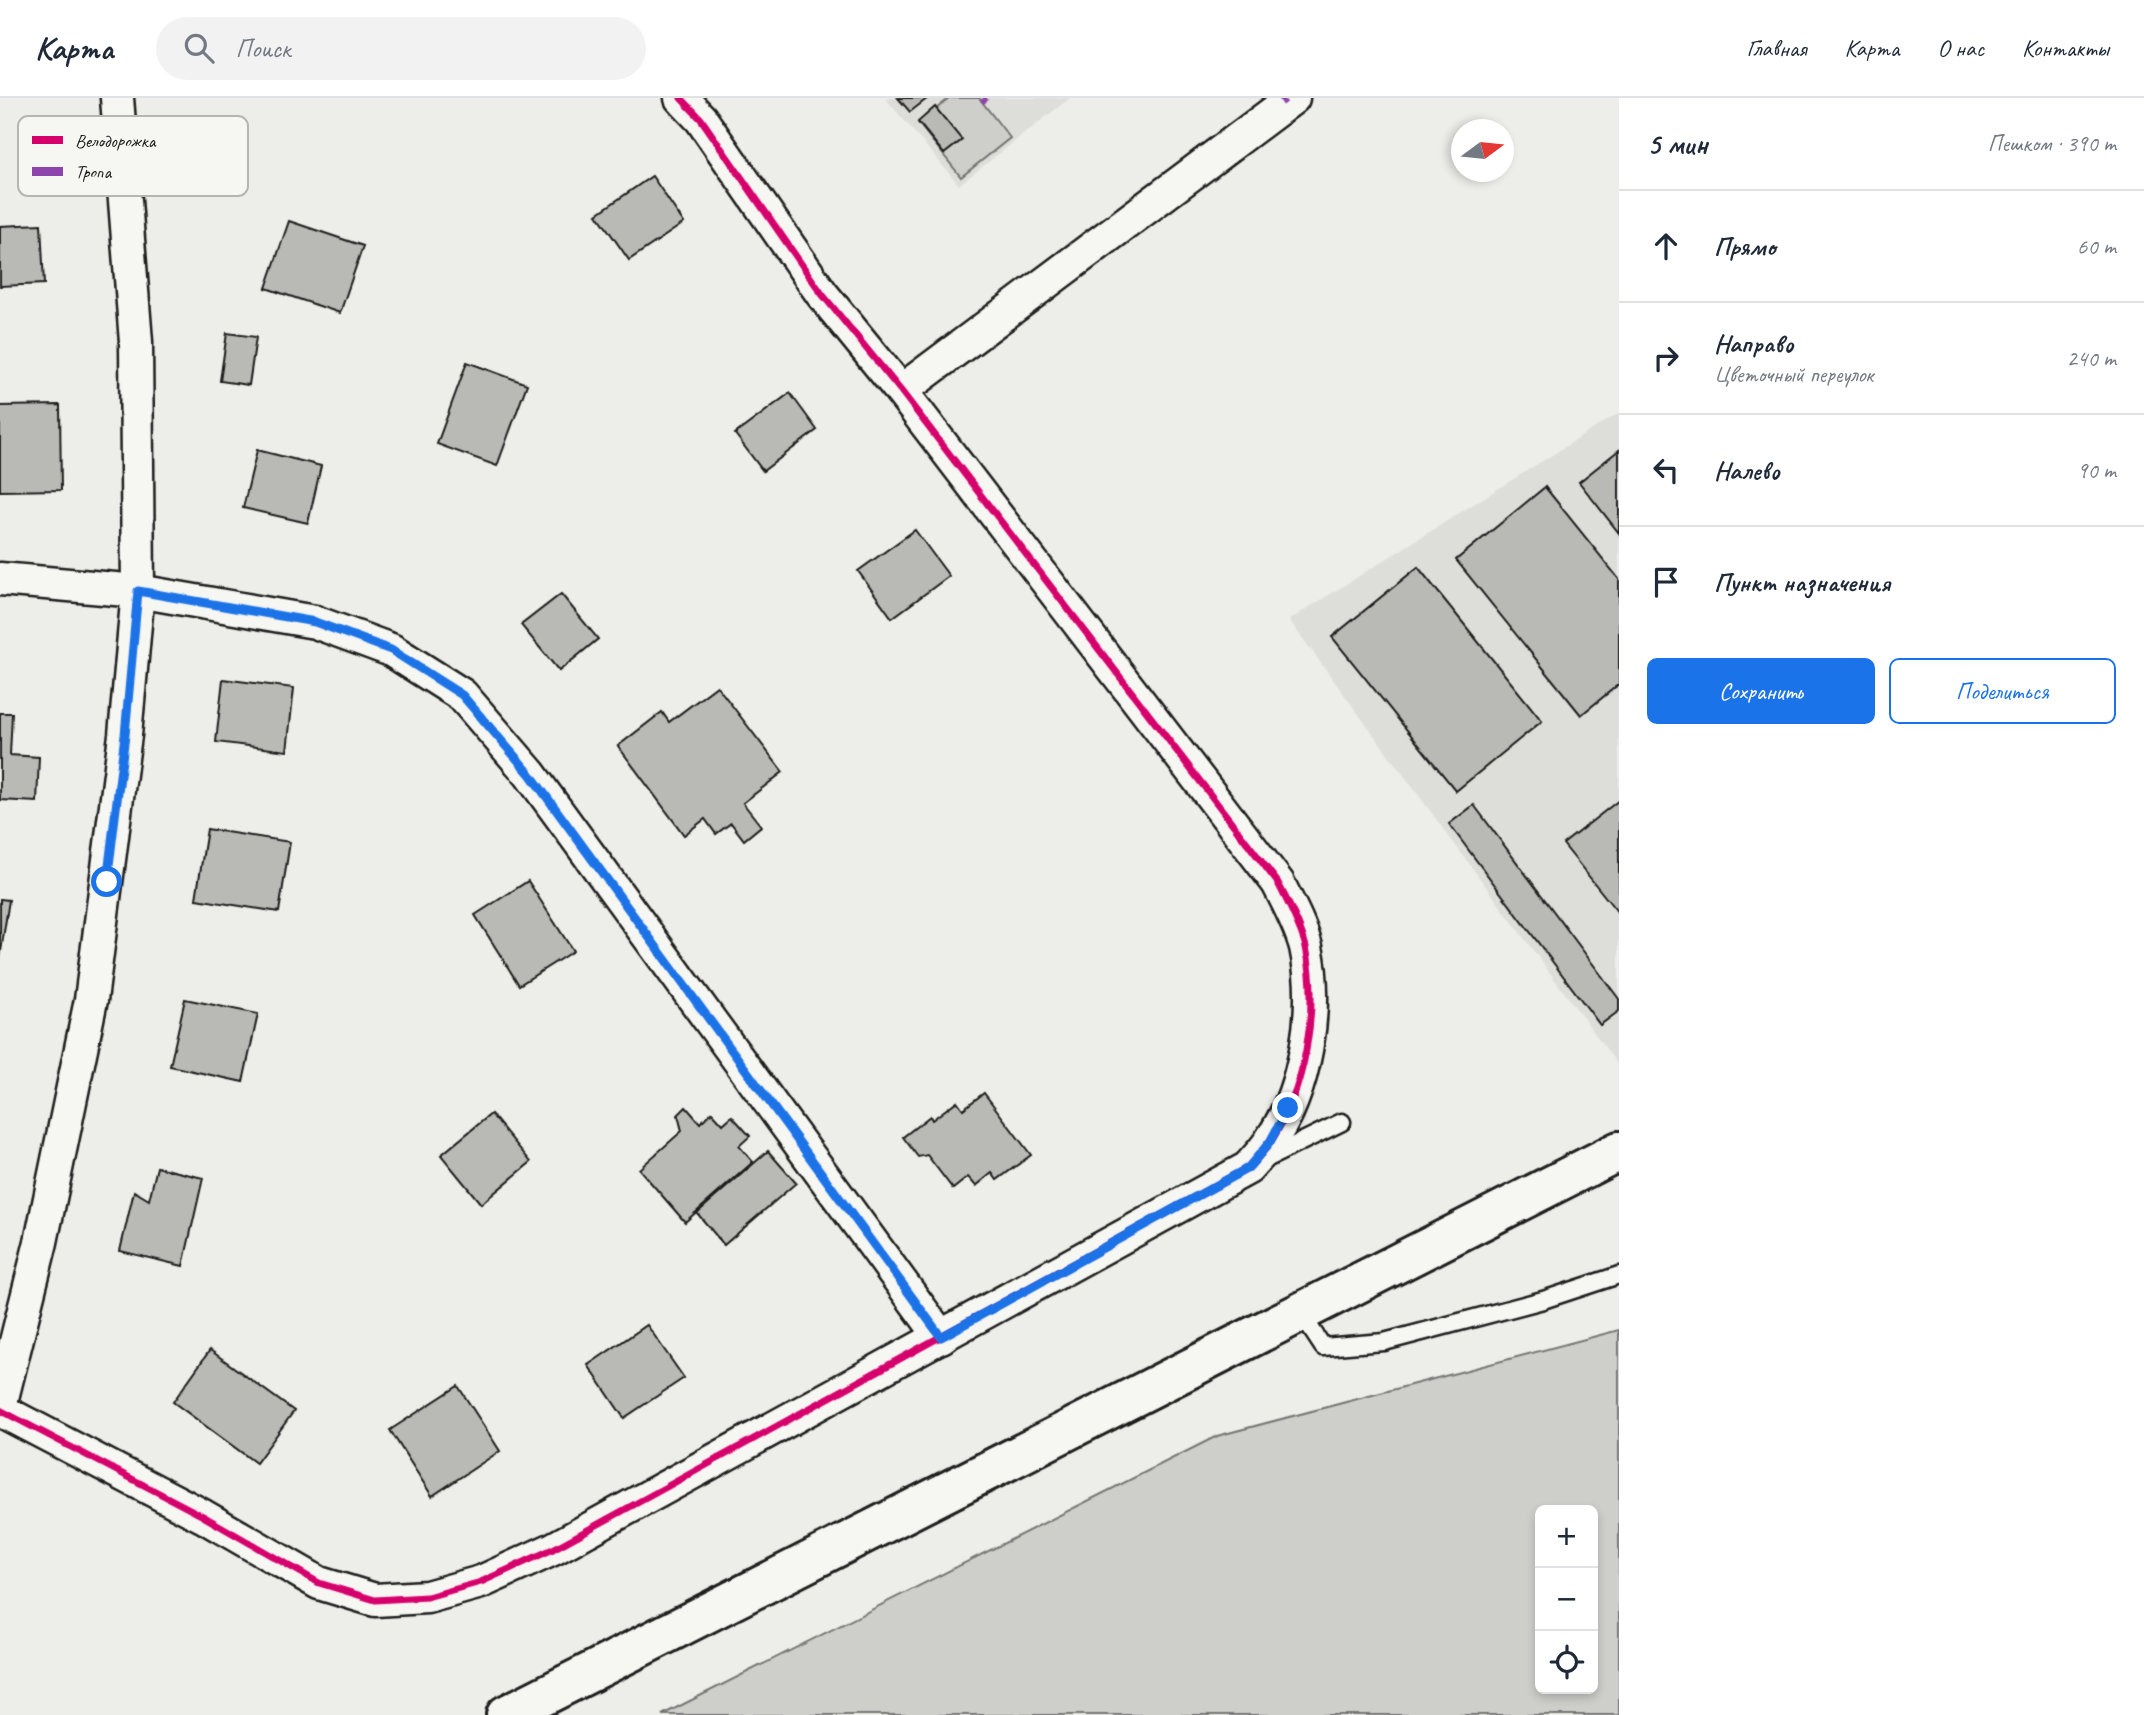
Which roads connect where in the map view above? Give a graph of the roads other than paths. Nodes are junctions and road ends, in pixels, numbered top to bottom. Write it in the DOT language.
graph roads {
  1 [pos="117,98"];
  2 [pos="681,98"];
  3 [pos="1293,98"];
  4 [pos="118,116"];
  5 [pos="125,196"];
  6 [pos="901,391"];
  7 [pos="0,579"];
  8 [pos="138,591"];
  9 [pos="1342,1122"];
  10 [pos="1619,1151"];
  11 [pos="1248,1168"];
  12 [pos="1619,1275"];
  13 [pos="1300,1312"];
  14 [pos="941,1337"];
  15 [pos="0,1408"];
  16 [pos="506,1715"];
  1 -- 4 [label="street"];
  2 -- 6 [label="street"];
  3 -- 6 [label="street"];
  5 -- 8 [label="street"];
  6 -- 11 [label="street"];
  7 -- 8 [label="street"];
  8 -- 14 [label="street"];
  8 -- 15 [label="street"];
  9 -- 11 [label="lane"];
  10 -- 13 [label="street"];
  11 -- 14 [label="street"];
  12 -- 13 [label="lane"];
  13 -- 16 [label="street"];
  14 -- 15 [label="street"];
}
